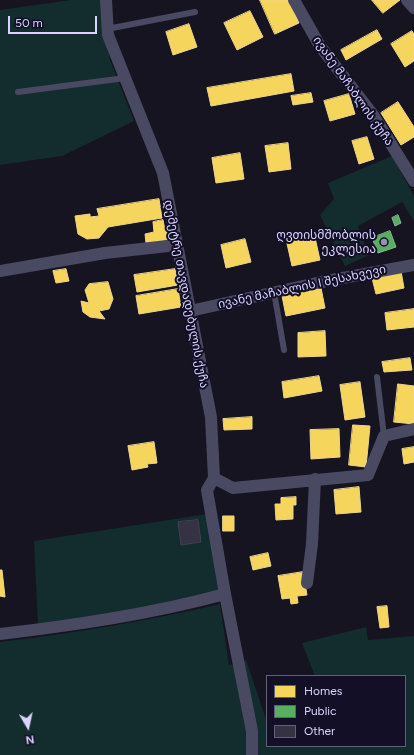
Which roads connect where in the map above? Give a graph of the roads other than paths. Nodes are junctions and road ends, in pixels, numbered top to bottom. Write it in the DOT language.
graph roads {
  1 [pos="106,0"];
  2 [pos="294,0"];
  3 [pos="407,0"];
  4 [pos="414,8"];
  5 [pos="195,12"];
  6 [pos="108,29"];
  7 [pos="125,78"];
  8 [pos="18,92"];
  9 [pos="414,181"];
  10 [pos="177,245"];
  11 [pos="414,265"];
  12 [pos="0,271"];
  13 [pos="274,292"];
  14 [pos="190,311"];
  15 [pos="284,350"];
  16 [pos="377,377"];
  17 [pos="414,429"];
  18 [pos="384,436"];
  19 [pos="214,478"];
  20 [pos="315,479"];
  21 [pos="307,583"];
  22 [pos="225,594"];
  23 [pos="0,634"];
  24 [pos="252,755"];
  1 -- 6 [label="street, დემეტრე თავდადებულის ქუჩა"];
  2 -- 9 [label="street, ივანე მაჩაბლის ქუჩა"];
  3 -- 4 [label="street"];
  5 -- 6 [label="lane"];
  6 -- 7 [label="street, დემეტრე თავდადებულის ქუჩა"];
  7 -- 8 [label="lane"];
  7 -- 10 [label="street, დემეტრე თავდადებულის ქუჩა"];
  10 -- 12 [label="street"];
  10 -- 14 [label="street, დემეტრე თავდადებულის ქუჩა"];
  11 -- 13 [label="street, ივანე მაჩაბლის I შესახვევი"];
  13 -- 14 [label="street, ივანე მაჩაბლის I შესახვევი"];
  13 -- 15 [label="lane"];
  14 -- 19 [label="street, დემეტრე თავდადებულის ქუჩა"];
  16 -- 18 [label="lane"];
  17 -- 18 [label="street"];
  18 -- 20 [label="street"];
  19 -- 20 [label="street"];
  19 -- 22 [label="street, დემეტრე თავდადებულის ქუჩა"];
  20 -- 21 [label="street"];
  22 -- 23 [label="street"];
  22 -- 24 [label="street, დემეტრე თავდადებულის ქუჩა"];
}
